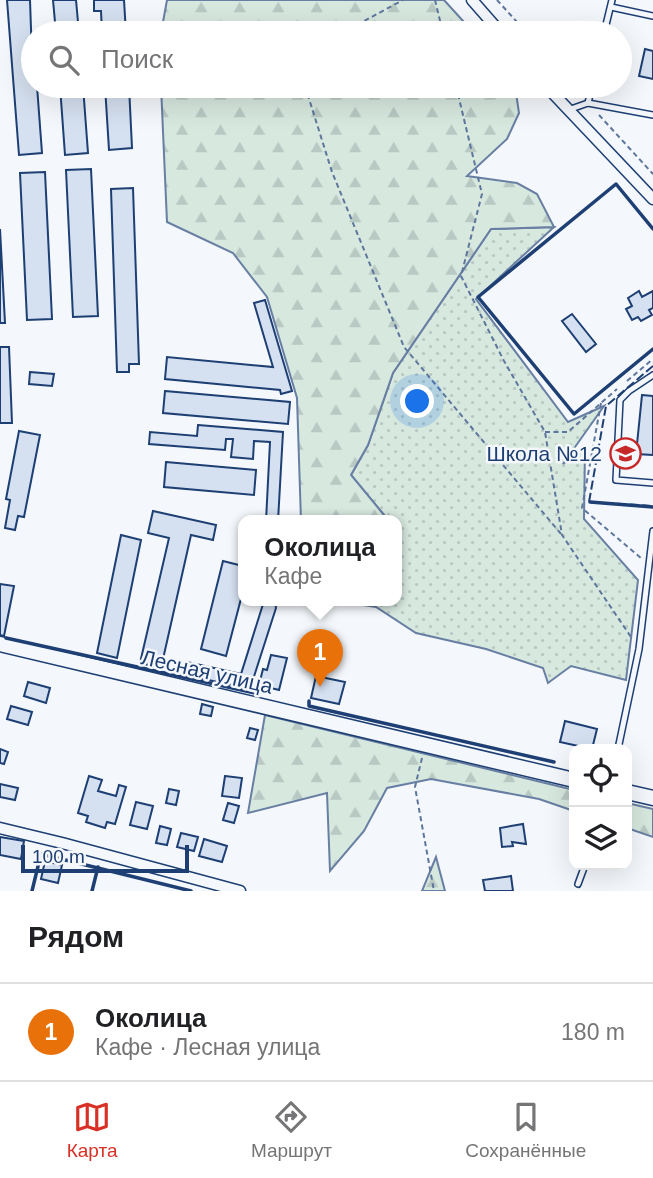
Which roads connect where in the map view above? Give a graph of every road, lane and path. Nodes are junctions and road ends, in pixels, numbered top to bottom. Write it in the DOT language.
graph roads {
  1 [pos="403,0"];
  2 [pos="435,0"];
  3 [pos="472,0"];
  4 [pos="497,0"];
  5 [pos="611,3"];
  6 [pos="653,16"];
  7 [pos="364,21"];
  8 [pos="440,21"];
  9 [pos="490,21"];
  10 [pos="516,21"];
  11 [pos="607,21"];
  12 [pos="308,98"];
  13 [pos="459,98"];
  14 [pos="558,98"];
  15 [pos="584,98"];
  16 [pos="589,98"];
  17 [pos="588,103"];
  18 [pos="568,110"];
  19 [pos="653,115"];
  20 [pos="653,174"];
  21 [pos="653,199"];
  22 [pos="653,359"];
  23 [pos="653,375"];
  24 [pos="601,403"];
  25 [pos="545,432"];
  26 [pos="653,483"];
  27 [pos="653,531"];
  28 [pos="562,535"];
  29 [pos="649,564"];
  30 [pos="0,644"];
  31 [pos="639,649"];
  32 [pos="619,744"];
  33 [pos="425,746"];
  34 [pos="569,779"];
  35 [pos="632,793"];
  36 [pos="653,798"];
  37 [pos="0,828"];
  38 [pos="583,870"];
  39 [pos="578,884"];
  40 [pos="240,891"];
  41 [pos="435,891"];
  1 -- 7 [label="path"];
  2 -- 8 [label="path"];
  3 -- 9 [label="street"];
  4 -- 10 [label="path"];
  5 -- 6 [label="lane"];
  5 -- 11 [label="lane"];
  12 -- 28 [label="path"];
  13 -- 25 [label="path"];
  14 -- 18 [label="street"];
  15 -- 17 [label="path"];
  16 -- 17 [label="lane"];
  17 -- 18 [label="lane"];
  17 -- 19 [label="lane"];
  17 -- 20 [label="path"];
  18 -- 21 [label="street"];
  22 -- 24 [label="path"];
  23 -- 26 [label="lane"];
  24 -- 25 [label="path"];
  24 -- 29 [label="path"];
  25 -- 28 [label="path"];
  27 -- 29 [label="lane"];
  28 -- 31 [label="path"];
  29 -- 31 [label="lane"];
  30 -- 33 [label="main road, Лесная улица"];
  31 -- 32 [label="lane"];
  33 -- 34 [label="main road, Лесная улица"];
  33 -- 41 [label="path"];
  35 -- 36 [label="main road"];
  37 -- 40 [label="street"];
  38 -- 39 [label="lane"];
}
